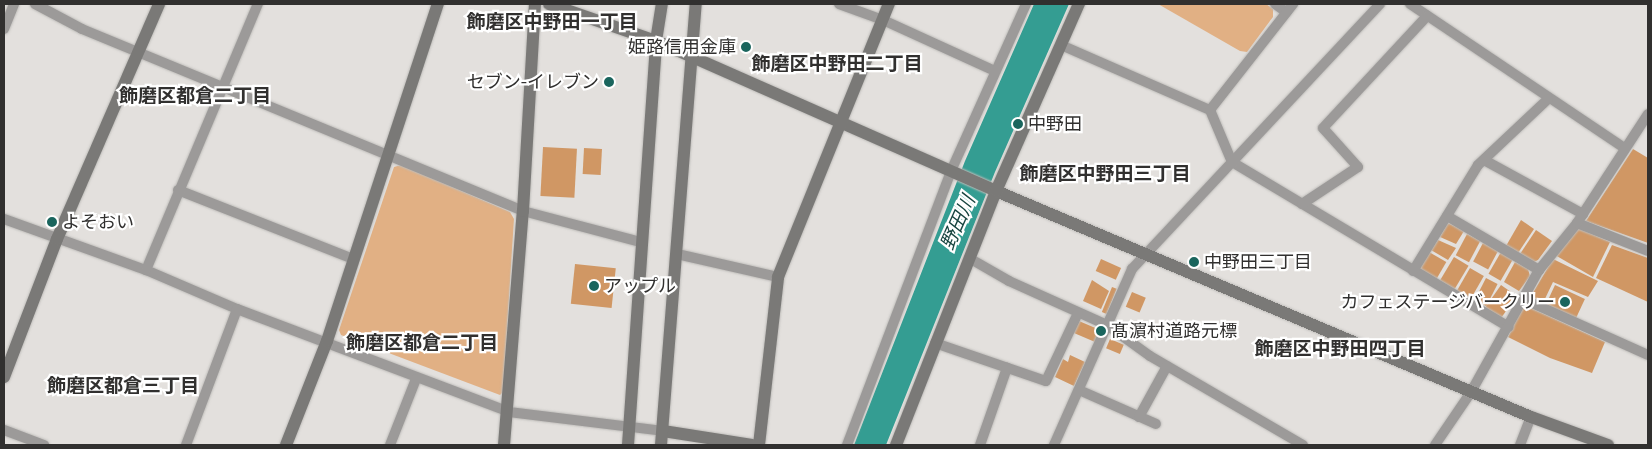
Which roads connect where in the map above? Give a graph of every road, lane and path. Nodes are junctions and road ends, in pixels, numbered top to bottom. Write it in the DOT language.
graph roads {
  1 [pos="14,4"];
  2 [pos="35,4"];
  3 [pos="159,4"];
  4 [pos="258,4"];
  5 [pos="438,4"];
  6 [pos="535,4"];
  7 [pos="549,4"];
  8 [pos="662,4"];
  9 [pos="696,4"];
  10 [pos="839,4"];
  11 [pos="889,4"];
  12 [pos="1026,4"];
  13 [pos="1079,4"];
  14 [pos="1275,4"];
  15 [pos="1293,4"];
  16 [pos="1380,4"];
  17 [pos="1410,4"];
  18 [pos="1286,12"];
  19 [pos="1427,16"];
  20 [pos="883,20"];
  21 [pos="4,30"];
  22 [pos="656,41"];
  23 [pos="1061,45"];
  24 [pos="140,52"];
  25 [pos="692,57"];
  26 [pos="995,71"];
  27 [pos="221,87"];
  28 [pos="1548,99"];
  29 [pos="1210,110"];
  30 [pos="1648,114"];
  31 [pos="842,123"];
  32 [pos="1624,148"];
  33 [pos="389,154"];
  34 [pos="1484,160"];
  35 [pos="1232,162"];
  36 [pos="950,171"];
  37 [pos="178,190"];
  38 [pos="996,191"];
  39 [pos="1302,204"];
  40 [pos="523,211"];
  41 [pos="1447,216"];
  42 [pos="4,219"];
  43 [pos="1580,219"];
  44 [pos="57,239"];
  45 [pos="640,242"];
  46 [pos="1648,251"];
  47 [pos="677,254"];
  48 [pos="1147,255"];
  49 [pos="969,258"];
  50 [pos="353,259"];
  51 [pos="146,270"];
  52 [pos="1539,270"];
  53 [pos="1413,271"];
  54 [pos="778,277"];
  55 [pos="1523,299"];
  56 [pos="237,309"];
  57 [pos="1078,313"];
  58 [pos="1107,325"];
  59 [pos="1509,328"];
  60 [pos="326,341"];
  61 [pos="935,343"];
  62 [pos="1648,355"];
  63 [pos="1167,366"];
  64 [pos="1007,368"];
  65 [pos="4,377"];
  66 [pos="416,378"];
  67 [pos="1079,390"];
  68 [pos="1471,392"];
  69 [pos="509,412"];
  70 [pos="1139,416"];
  71 [pos="1531,417"];
  72 [pos="1156,424"];
  73 [pos="630,426"];
  74 [pos="4,430"];
  75 [pos="663,431"];
  76 [pos="44,445"];
  77 [pos="186,445"];
  78 [pos="286,445"];
  79 [pos="390,445"];
  80 [pos="504,445"];
  81 [pos="628,445"];
  82 [pos="661,445"];
  83 [pos="752,445"];
  84 [pos="759,445"];
  85 [pos="847,445"];
  86 [pos="896,445"];
  87 [pos="980,445"];
  88 [pos="1054,445"];
  89 [pos="1303,445"];
  90 [pos="1435,445"];
  91 [pos="1520,445"];
  92 [pos="1608,445"];
  1 -- 21 [label="street"];
  2 -- 24 [label="street"];
  3 -- 24 [label="street"];
  4 -- 27 [label="street"];
  5 -- 33 [label="street"];
  6 -- 40 [label="street"];
  7 -- 22 [label="street"];
  8 -- 22 [label="street"];
  9 -- 25 [label="street"];
  10 -- 20 [label="street"];
  11 -- 20 [label="street"];
  12 -- 26 [label="street"];
  13 -- 23 [label="street"];
  14 -- 18 [label="street"];
  15 -- 18 [label="street"];
  16 -- 35 [label="street"];
  17 -- 19 [label="street"];
  18 -- 29 [label="street"];
  19 -- 28 [label="street"];
  19 -- 39 [label="street"];
  20 -- 26 [label="street"];
  20 -- 31 [label="street"];
  22 -- 25 [label="street"];
  22 -- 45 [label="street"];
  23 -- 29 [label="street"];
  23 -- 38 [label="street"];
  24 -- 27 [label="street"];
  24 -- 44 [label="street"];
  25 -- 31 [label="street"];
  25 -- 47 [label="street"];
  26 -- 36 [label="street"];
  27 -- 33 [label="street"];
  27 -- 37 [label="street"];
  28 -- 32 [label="street"];
  28 -- 34 [label="street"];
  29 -- 35 [label="street"];
  30 -- 32 [label="street"];
  31 -- 36 [label="street"];
  31 -- 54 [label="street"];
  32 -- 43 [label="street"];
  33 -- 40 [label="street"];
  33 -- 50 [label="street"];
  34 -- 41 [label="street"];
  34 -- 43 [label="street"];
  35 -- 39 [label="street"];
  35 -- 48 [label="street"];
  36 -- 38 [label="street"];
  36 -- 85 [label="street"];
  37 -- 50 [label="street"];
  37 -- 51 [label="street"];
  38 -- 48 [label="street"];
  38 -- 49 [label="street"];
  39 -- 53 [label="street"];
  40 -- 45 [label="street"];
  40 -- 69 [label="street"];
  41 -- 52 [label="street"];
  41 -- 53 [label="street"];
  42 -- 44 [label="street"];
  43 -- 46 [label="street"];
  43 -- 52 [label="street"];
  44 -- 51 [label="street"];
  44 -- 65 [label="street"];
  45 -- 73 [label="street"];
  47 -- 54 [label="street"];
  47 -- 75 [label="street"];
  48 -- 58 [label="street"];
  48 -- 68 [label="street"];
  49 -- 57 [label="street"];
  49 -- 61 [label="street"];
  50 -- 60 [label="street"];
  51 -- 56 [label="street"];
  52 -- 55 [label="street"];
  53 -- 59 [label="street"];
  54 -- 84 [label="street"];
  55 -- 59 [label="street"];
  55 -- 62 [label="street"];
  56 -- 60 [label="street"];
  56 -- 77 [label="street"];
  57 -- 58 [label="street"];
  57 -- 64 [label="street"];
  58 -- 63 [label="street"];
  58 -- 67 [label="street"];
  59 -- 68 [label="street"];
  60 -- 66 [label="street"];
  60 -- 78 [label="street"];
  61 -- 64 [label="street"];
  61 -- 86 [label="street"];
  63 -- 70 [label="street"];
  63 -- 89 [label="street"];
  64 -- 87 [label="street"];
  66 -- 69 [label="street"];
  66 -- 79 [label="street"];
  67 -- 70 [label="street"];
  67 -- 88 [label="street"];
  68 -- 71 [label="street"];
  68 -- 90 [label="street"];
  69 -- 73 [label="street"];
  69 -- 80 [label="street"];
  70 -- 72 [label="street"];
  71 -- 91 [label="street"];
  71 -- 92 [label="street"];
  73 -- 75 [label="street"];
  73 -- 81 [label="street"];
  74 -- 76 [label="street"];
  75 -- 82 [label="street"];
  75 -- 83 [label="street"];
}
